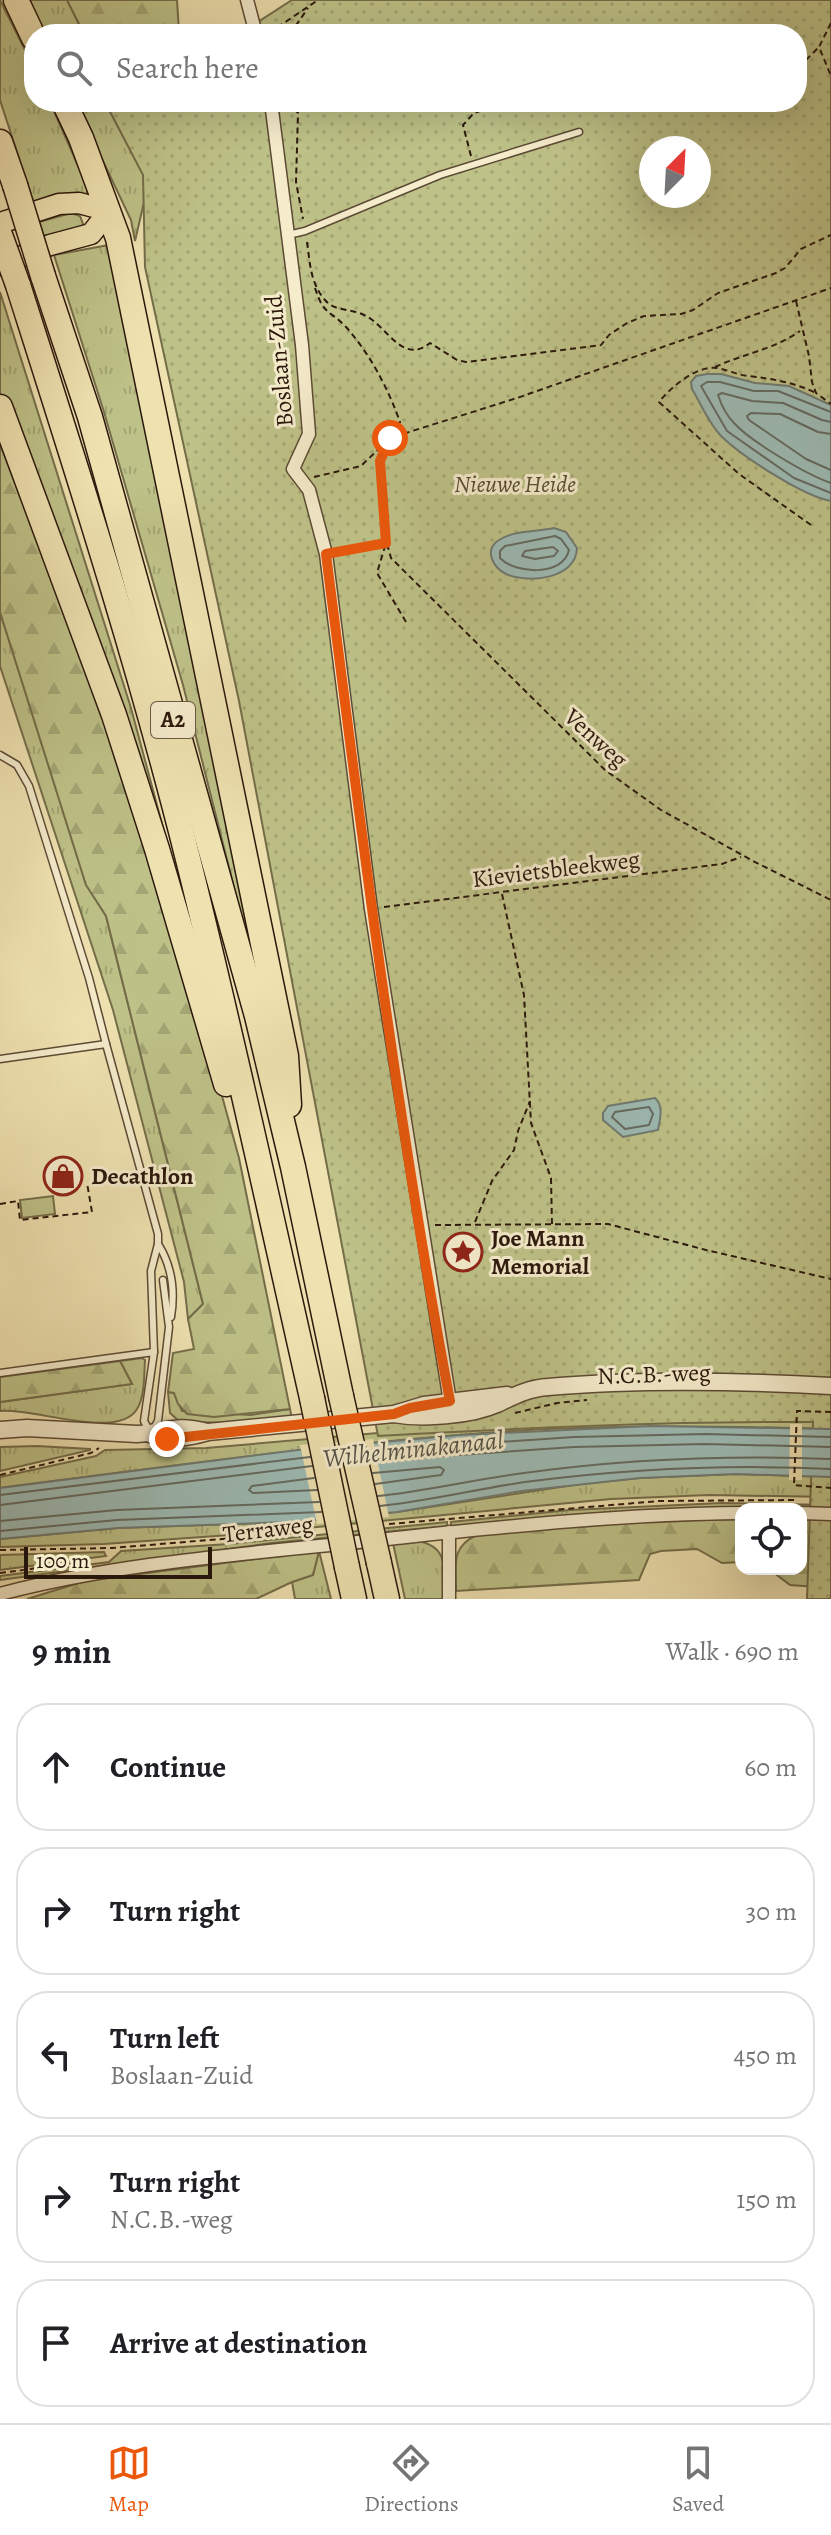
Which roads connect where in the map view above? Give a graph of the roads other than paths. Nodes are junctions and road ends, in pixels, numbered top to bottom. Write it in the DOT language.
graph roads {
  1 [pos="16,0"];
  2 [pos="247,0"];
  3 [pos="27,24"];
  4 [pos="253,24"];
  5 [pos="68,112"];
  6 [pos="272,112"];
  7 [pos="579,132"];
  8 [pos="0,142"];
  9 [pos="109,211"];
  10 [pos="0,223"];
  11 [pos="0,235"];
  12 [pos="288,235"];
  13 [pos="0,265"];
  14 [pos="0,407"];
  15 [pos="0,755"];
  16 [pos="106,1044"];
  17 [pos="0,1059"];
  18 [pos="293,1167"];
  19 [pos="262,1175"];
  20 [pos="158,1244"];
  21 [pos="163,1280"];
  22 [pos="169,1327"];
  23 [pos="154,1352"];
  24 [pos="0,1373"];
  25 [pos="831,1386"];
  26 [pos="451,1407"];
  27 [pos="0,1430"];
  28 [pos="150,1434"];
  29 [pos="735,1513"];
  30 [pos="807,1513"];
  31 [pos="831,1514"];
  32 [pos="449,1532"];
  33 [pos="0,1594"];
  34 [pos="354,1599"];
  35 [pos="387,1599"];
  36 [pos="449,1599"];
  1 -- 3 [label="highway"];
  2 -- 4 [label="street"];
  5 -- 9 [label="highway, A2"];
  6 -- 12 [label="street, Boslaan-Zuid"];
  7 -- 12 [label="lane"];
  8 -- 18 [label="highway, A2, bridge"];
  9 -- 10 [label="main road"];
  9 -- 13 [label="main road"];
  9 -- 18 [label="highway, A2"];
  11 -- 19 [label="highway, A2, bridge"];
  12 -- 26 [label="street, Boslaan-Zuid"];
  14 -- 19 [label="highway, A2"];
  15 -- 16 [label="lane"];
  16 -- 17 [label="lane"];
  16 -- 20 [label="lane"];
  18 -- 35 [label="highway, A2, bridge"];
  19 -- 34 [label="highway, A2, bridge"];
  20 -- 22 [label="lane"];
  20 -- 23 [label="lane"];
  21 -- 22 [label="lane"];
  22 -- 28 [label="lane"];
  23 -- 24 [label="lane"];
  23 -- 28 [label="lane"];
  25 -- 26 [label="street, N.C.B.-weg"];
  26 -- 28 [label="street, N.C.B.-weg"];
  27 -- 28 [label="street, N.C.B.-weg"];
  29 -- 32 [label="street, Terraweg"];
  30 -- 31 [label="street"];
  32 -- 33 [label="street, Terraweg"];
  32 -- 36 [label="street"];
}
